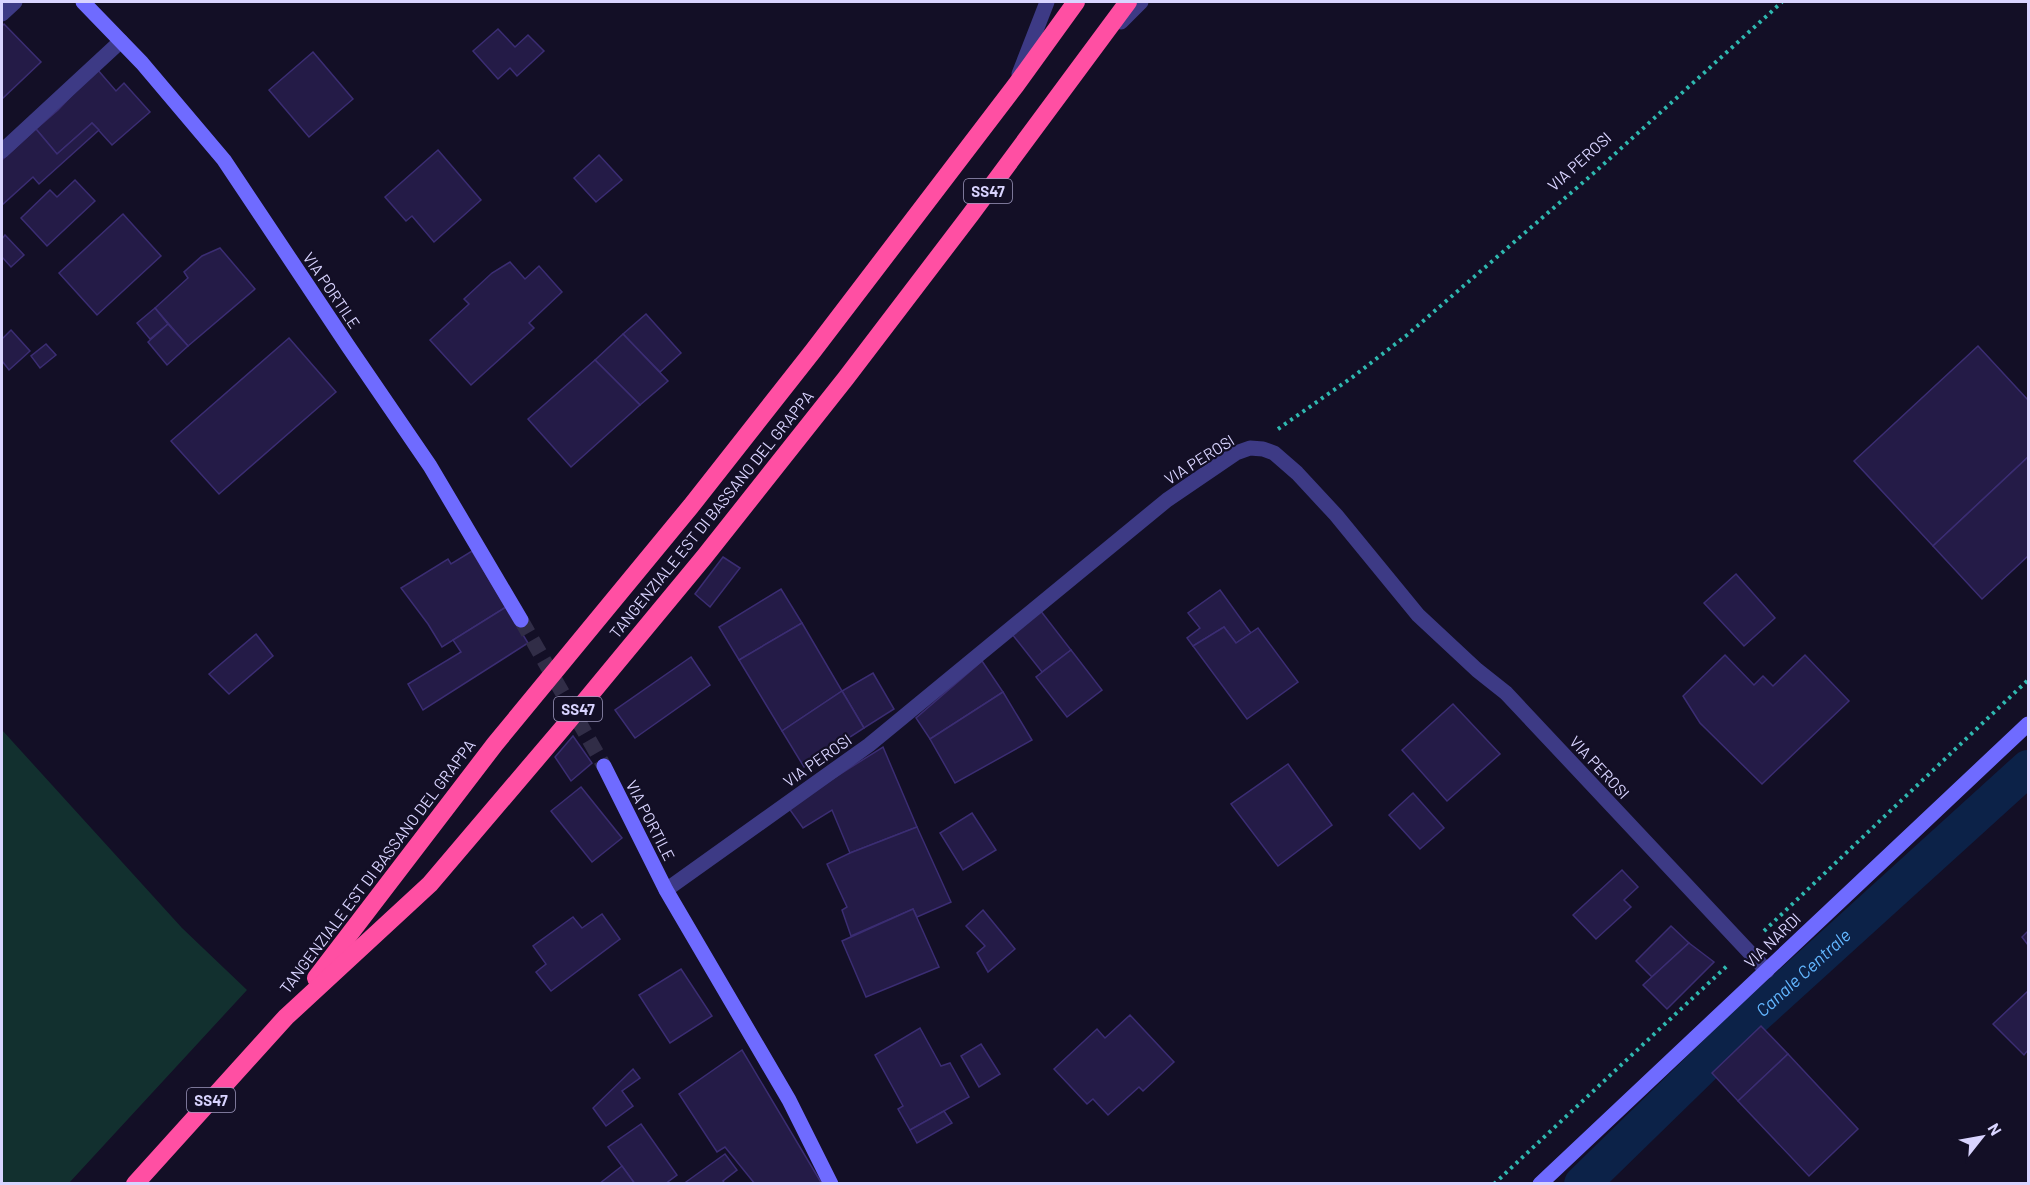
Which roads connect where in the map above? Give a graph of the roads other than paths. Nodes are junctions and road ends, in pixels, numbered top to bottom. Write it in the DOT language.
graph roads {
  1 [pos="15,2"];
  2 [pos="83,2"];
  3 [pos="1047,2"];
  4 [pos="1076,2"];
  5 [pos="1128,2"];
  6 [pos="1141,2"];
  7 [pos="2,14"];
  8 [pos="121,41"];
  9 [pos="1093,50"];
  10 [pos="1016,85"];
  11 [pos="2,151"];
  12 [pos="521,620"];
  13 [pos="2028,723"];
  14 [pos="604,766"];
  15 [pos="666,890"];
  16 [pos="1767,971"];
  17 [pos="286,1017"];
  18 [pos="135,1184"];
  19 [pos="831,1184"];
  20 [pos="1540,1184"];
  1 -- 7 [label="street"];
  2 -- 8 [label="street, VIA PORTILE"];
  3 -- 10 [label="street"];
  4 -- 10 [label="highway, TANGENZIALE EST DI BASSANO DEL GRAPPA / SS47"];
  5 -- 9 [label="highway, TANGENZIALE EST DI BASSANO DEL GRAPPA / SS47"];
  6 -- 9 [label="street"];
  8 -- 11 [label="street"];
  8 -- 12 [label="street, VIA PORTILE"];
  9 -- 17 [label="highway, TANGENZIALE EST DI BASSANO DEL GRAPPA / SS47"];
  10 -- 17 [label="highway, TANGENZIALE EST DI BASSANO DEL GRAPPA / SS47"];
  13 -- 16 [label="street, VIA NARDI"];
  14 -- 15 [label="street, VIA PORTILE"];
  15 -- 16 [label="street, VIA PEROSI"];
  15 -- 19 [label="street"];
  16 -- 20 [label="street, VIA NARDI"];
  17 -- 18 [label="highway, TANGENZIALE EST DI BASSANO DEL GRAPPA / SS47"];
}
